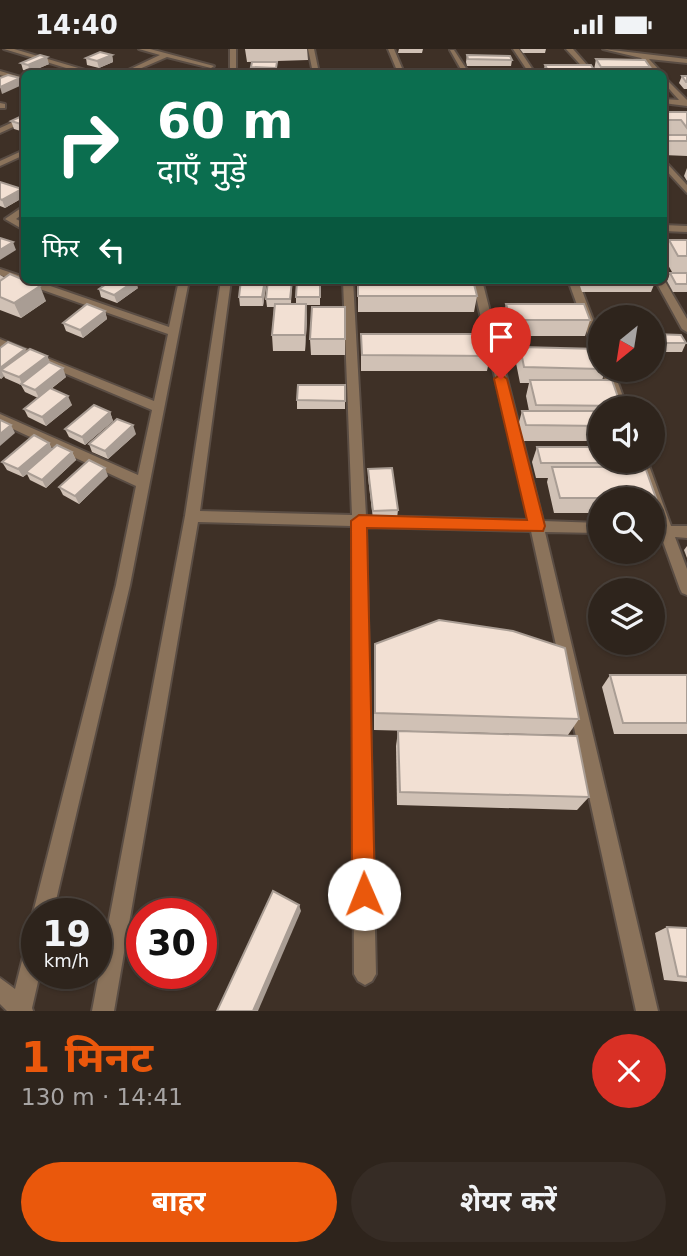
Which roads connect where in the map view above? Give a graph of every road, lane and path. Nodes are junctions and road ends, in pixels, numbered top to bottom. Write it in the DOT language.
graph roads {
  1 [pos="7,49"];
  2 [pos="142,49"];
  3 [pos="233,49"];
  4 [pos="311,49"];
  5 [pos="391,49"];
  6 [pos="516,49"];
  7 [pos="569,49"];
  8 [pos="606,49"];
  9 [pos="661,49"];
  10 [pos="452,51"];
  11 [pos="166,55"];
  12 [pos="643,56"];
  13 [pos="669,59"];
  14 [pos="687,61"];
  15 [pos="211,66"];
  16 [pos="135,69"];
  17 [pos="79,70"];
  18 [pos="139,70"];
  19 [pos="233,70"];
  20 [pos="315,70"];
  21 [pos="400,70"];
  22 [pos="464,70"];
  23 [pos="530,70"];
  24 [pos="588,70"];
  25 [pos="656,70"];
  26 [pos="0,73"];
  27 [pos="21,79"];
  28 [pos="667,82"];
  29 [pos="667,101"];
  30 [pos="686,103"];
  31 [pos="21,121"];
  32 [pos="1,129"];
  33 [pos="21,154"];
  34 [pos="0,164"];
  35 [pos="667,166"];
  36 [pos="687,190"];
  37 [pos="21,211"];
  38 [pos="21,225"];
  39 [pos="667,228"];
  40 [pos="687,229"];
  41 [pos="0,272"];
  42 [pos="21,279"];
  43 [pos="34,284"];
  44 [pos="183,284"];
  45 [pos="225,284"];
  46 [pos="348,284"];
  47 [pos="478,284"];
  48 [pos="574,284"];
  49 [pos="662,284"];
  50 [pos="588,320"];
  51 [pos="687,329"];
  52 [pos="175,333"];
  53 [pos="0,342"];
  54 [pos="159,408"];
  55 [pos="0,418"];
  56 [pos="143,483"];
  57 [pos="192,516"];
  58 [pos="359,521"];
  59 [pos="537,526"];
  60 [pos="588,528"];
  61 [pos="665,531"];
  62 [pos="687,532"];
  63 [pos="665,542"];
  64 [pos="687,589"];
  65 [pos="47,898"];
  66 [pos="365,974"];
  67 [pos="0,989"];
  68 [pos="26,989"];
  69 [pos="21,1011"];
  70 [pos="103,1011"];
  71 [pos="647,1011"];
  1 -- 17 [label="street"];
  2 -- 11 [label="street"];
  3 -- 19 [label="street"];
  4 -- 20 [label="street"];
  5 -- 21 [label="street"];
  6 -- 23 [label="street"];
  7 -- 24 [label="street"];
  8 -- 12 [label="street"];
  9 -- 13 [label="street"];
  10 -- 22 [label="street"];
  11 -- 15 [label="street"];
  11 -- 16 [label="street"];
  12 -- 13 [label="street"];
  12 -- 25 [label="street"];
  13 -- 14 [label="street"];
  16 -- 18 [label="street"];
  26 -- 27 [label="street"];
  28 -- 30 [label="street"];
  29 -- 30 [label="street"];
  31 -- 32 [label="street"];
  33 -- 34 [label="street"];
  35 -- 36 [label="street"];
  37 -- 38 [label="street"];
  39 -- 40 [label="street"];
  41 -- 42 [label="street"];
  43 -- 52 [label="street"];
  44 -- 52 [label="street"];
  45 -- 57 [label="street"];
  46 -- 58 [label="street"];
  47 -- 59 [label="street"];
  48 -- 50 [label="street"];
  49 -- 51 [label="street"];
  52 -- 54 [label="street"];
  53 -- 54 [label="street"];
  54 -- 56 [label="street"];
  55 -- 56 [label="street"];
  56 -- 65 [label="street"];
  57 -- 58 [label="street"];
  57 -- 70 [label="street"];
  58 -- 59 [label="street"];
  58 -- 66 [label="street"];
  59 -- 60 [label="street"];
  59 -- 71 [label="street"];
  61 -- 62 [label="street"];
  63 -- 64 [label="street"];
  67 -- 69 [label="street"];
  68 -- 69 [label="street"];
}
